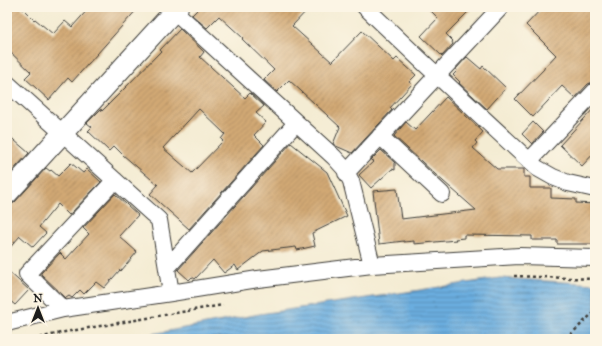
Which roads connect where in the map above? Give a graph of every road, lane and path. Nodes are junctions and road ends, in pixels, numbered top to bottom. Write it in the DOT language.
graph roads {
  1 [pos="365,7"];
  2 [pos="501,7"];
  3 [pos="174,8"];
  4 [pos="437,76"];
  5 [pos="7,83"];
  6 [pos="595,91"];
  7 [pos="296,123"];
  8 [pos="63,133"];
  9 [pos="380,136"];
  10 [pos="529,161"];
  11 [pos="346,172"];
  12 [pos="115,180"];
  13 [pos="595,189"];
  14 [pos="7,194"];
  15 [pos="442,194"];
  16 [pos="595,258"];
  17 [pos="372,265"];
  18 [pos="167,268"];
  19 [pos="508,276"];
  20 [pos="595,279"];
  21 [pos="171,293"];
  22 [pos="225,304"];
  23 [pos="63,309"];
  24 [pos="595,311"];
  25 [pos="7,322"];
  26 [pos="34,339"];
  27 [pos="566,339"];
  1 -- 4 [label="street"];
  2 -- 4 [label="street"];
  3 -- 7 [label="street"];
  3 -- 8 [label="street"];
  4 -- 9 [label="street"];
  4 -- 10 [label="street"];
  5 -- 8 [label="street"];
  6 -- 10 [label="street"];
  7 -- 11 [label="street"];
  7 -- 18 [label="street"];
  8 -- 12 [label="street"];
  8 -- 14 [label="street"];
  9 -- 11 [label="street"];
  9 -- 15 [label="street"];
  10 -- 13 [label="street"];
  11 -- 17 [label="street"];
  12 -- 18 [label="street"];
  12 -- 23 [label="street"];
  16 -- 17 [label="street"];
  17 -- 21 [label="street"];
  18 -- 21 [label="street"];
  19 -- 20 [label="path"];
  21 -- 23 [label="street"];
  22 -- 26 [label="path"];
  23 -- 25 [label="street"];
  24 -- 27 [label="path"];
}
